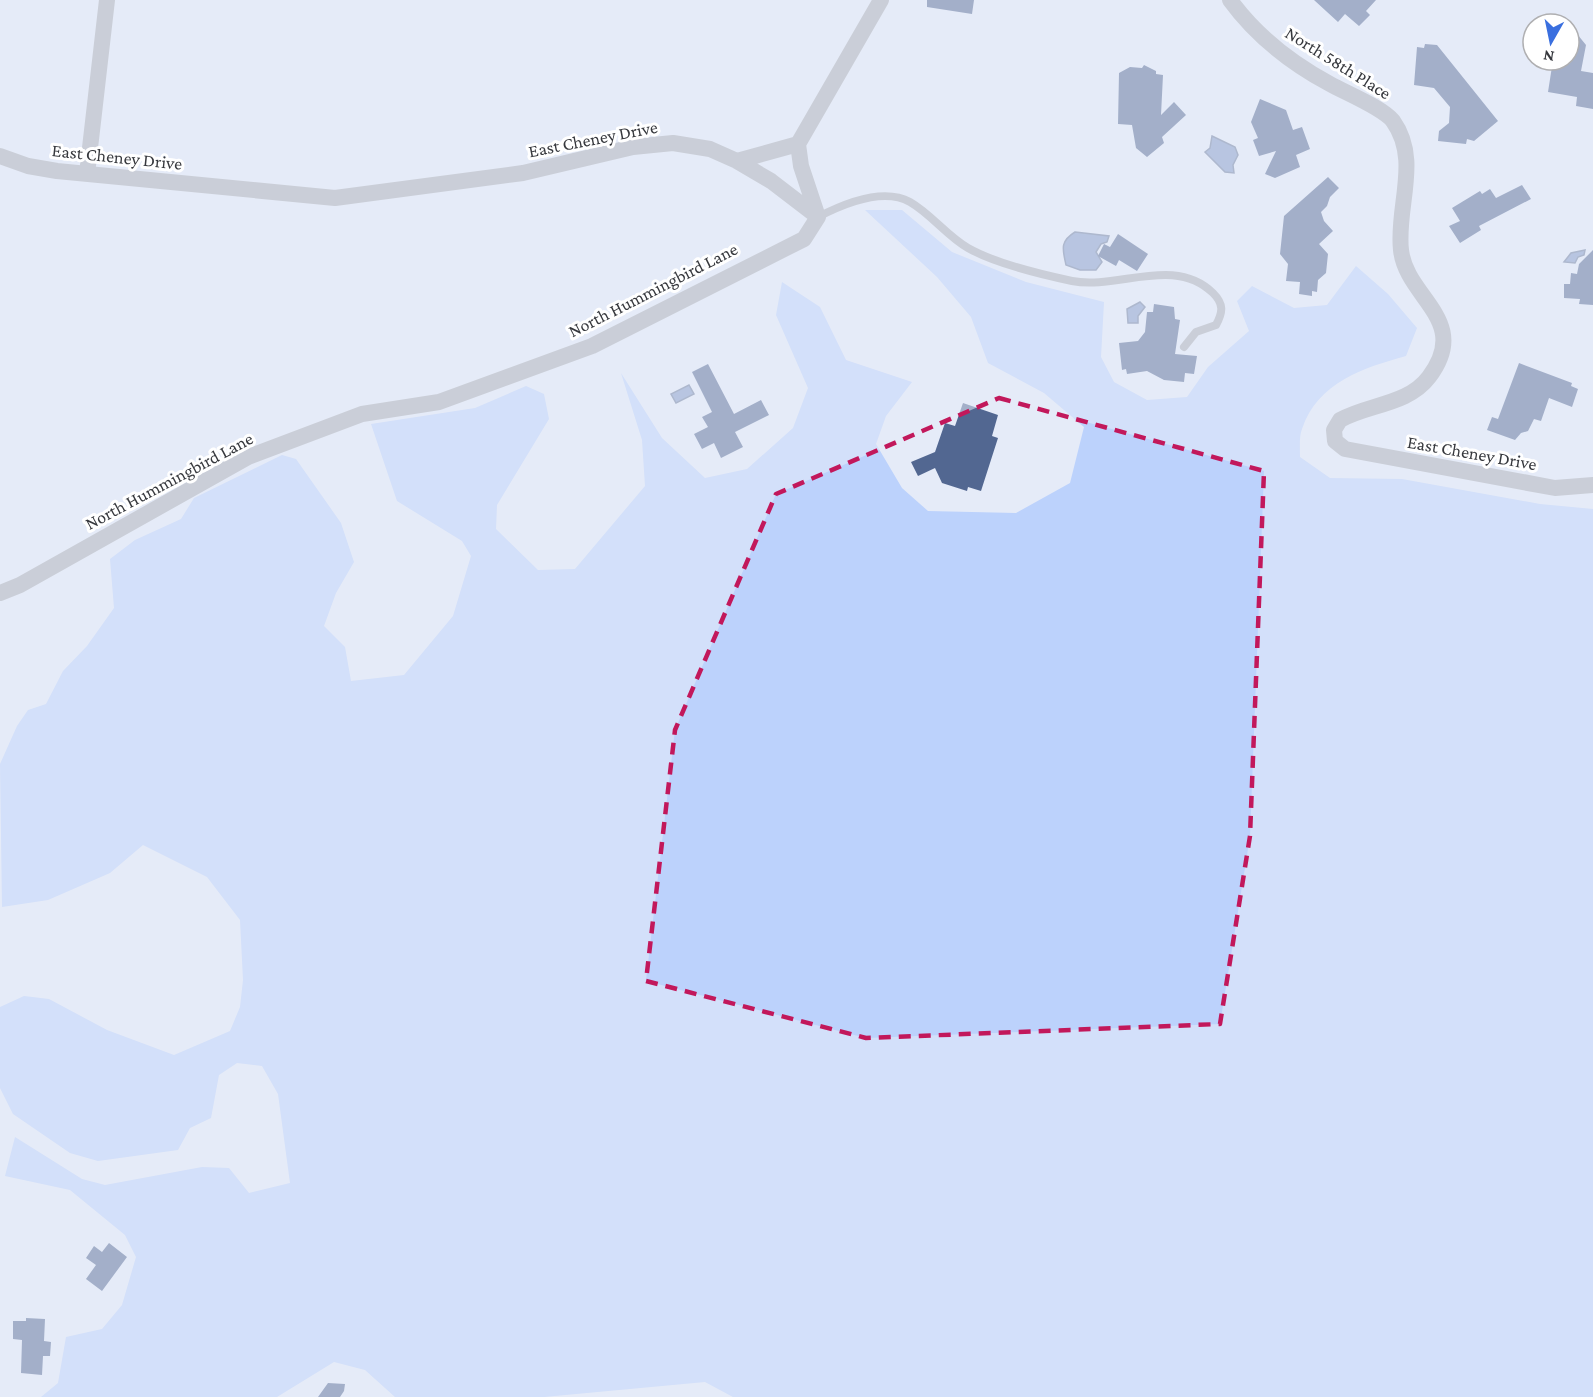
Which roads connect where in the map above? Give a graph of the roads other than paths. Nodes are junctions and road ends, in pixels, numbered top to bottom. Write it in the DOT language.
graph roads {
  1 [pos="107,0"];
  2 [pos="881,0"];
  3 [pos="1230,0"];
  4 [pos="798,144"];
  5 [pos="0,156"];
  6 [pos="737,161"];
  7 [pos="87,174"];
  8 [pos="818,217"];
  9 [pos="1184,347"];
  10 [pos="1345,449"];
  11 [pos="1593,485"];
  12 [pos="0,593"];
  1 -- 7 [label="street"];
  2 -- 4 [label="street"];
  3 -- 10 [label="street, North 58th Place"];
  4 -- 6 [label="street"];
  4 -- 8 [label="street"];
  5 -- 7 [label="street, East Cheney Drive"];
  6 -- 7 [label="street, East Cheney Drive"];
  6 -- 8 [label="street, East Cheney Drive"];
  8 -- 9 [label="lane"];
  8 -- 12 [label="street, North Hummingbird Lane"];
  10 -- 11 [label="street, East Cheney Drive"];
}
